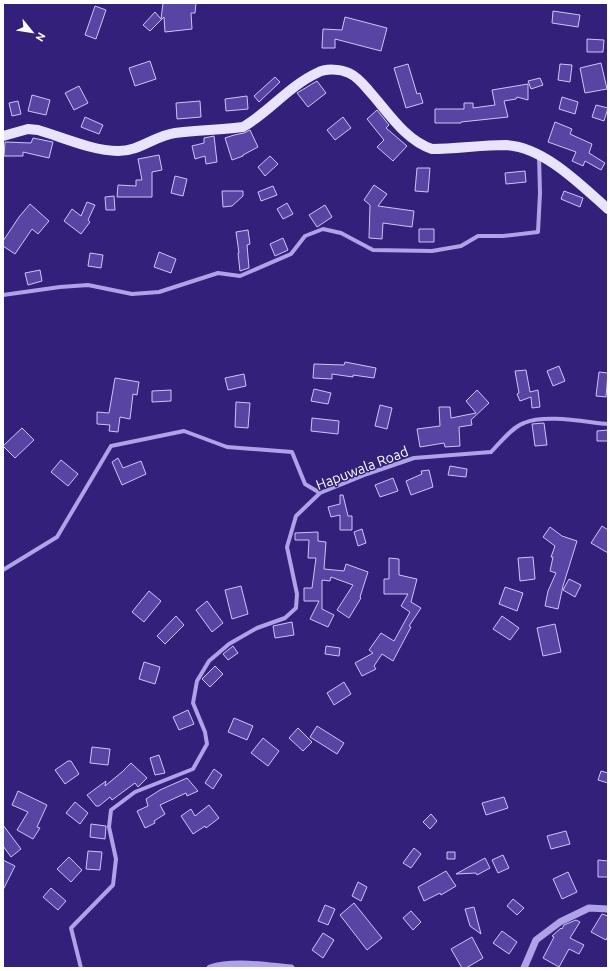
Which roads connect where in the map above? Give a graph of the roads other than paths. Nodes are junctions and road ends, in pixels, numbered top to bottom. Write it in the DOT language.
graph roads {
  1 [pos="3,136"];
  2 [pos="539,154"];
  3 [pos="608,209"];
  4 [pos="3,295"];
  5 [pos="608,424"];
  6 [pos="320,493"];
  7 [pos="3,570"];
  8 [pos="608,909"];
  9 [pos="81,968"];
  10 [pos="210,968"];
  11 [pos="291,968"];
  12 [pos="524,968"];
  1 -- 2 [label="main road"];
  2 -- 3 [label="main road"];
  2 -- 4 [label="street"];
  5 -- 6 [label="street, Hapuwala Road"];
  6 -- 7 [label="street"];
  6 -- 9 [label="street, Hapuwala Road"];
  8 -- 12 [label="street"];
  10 -- 11 [label="street"];
}
